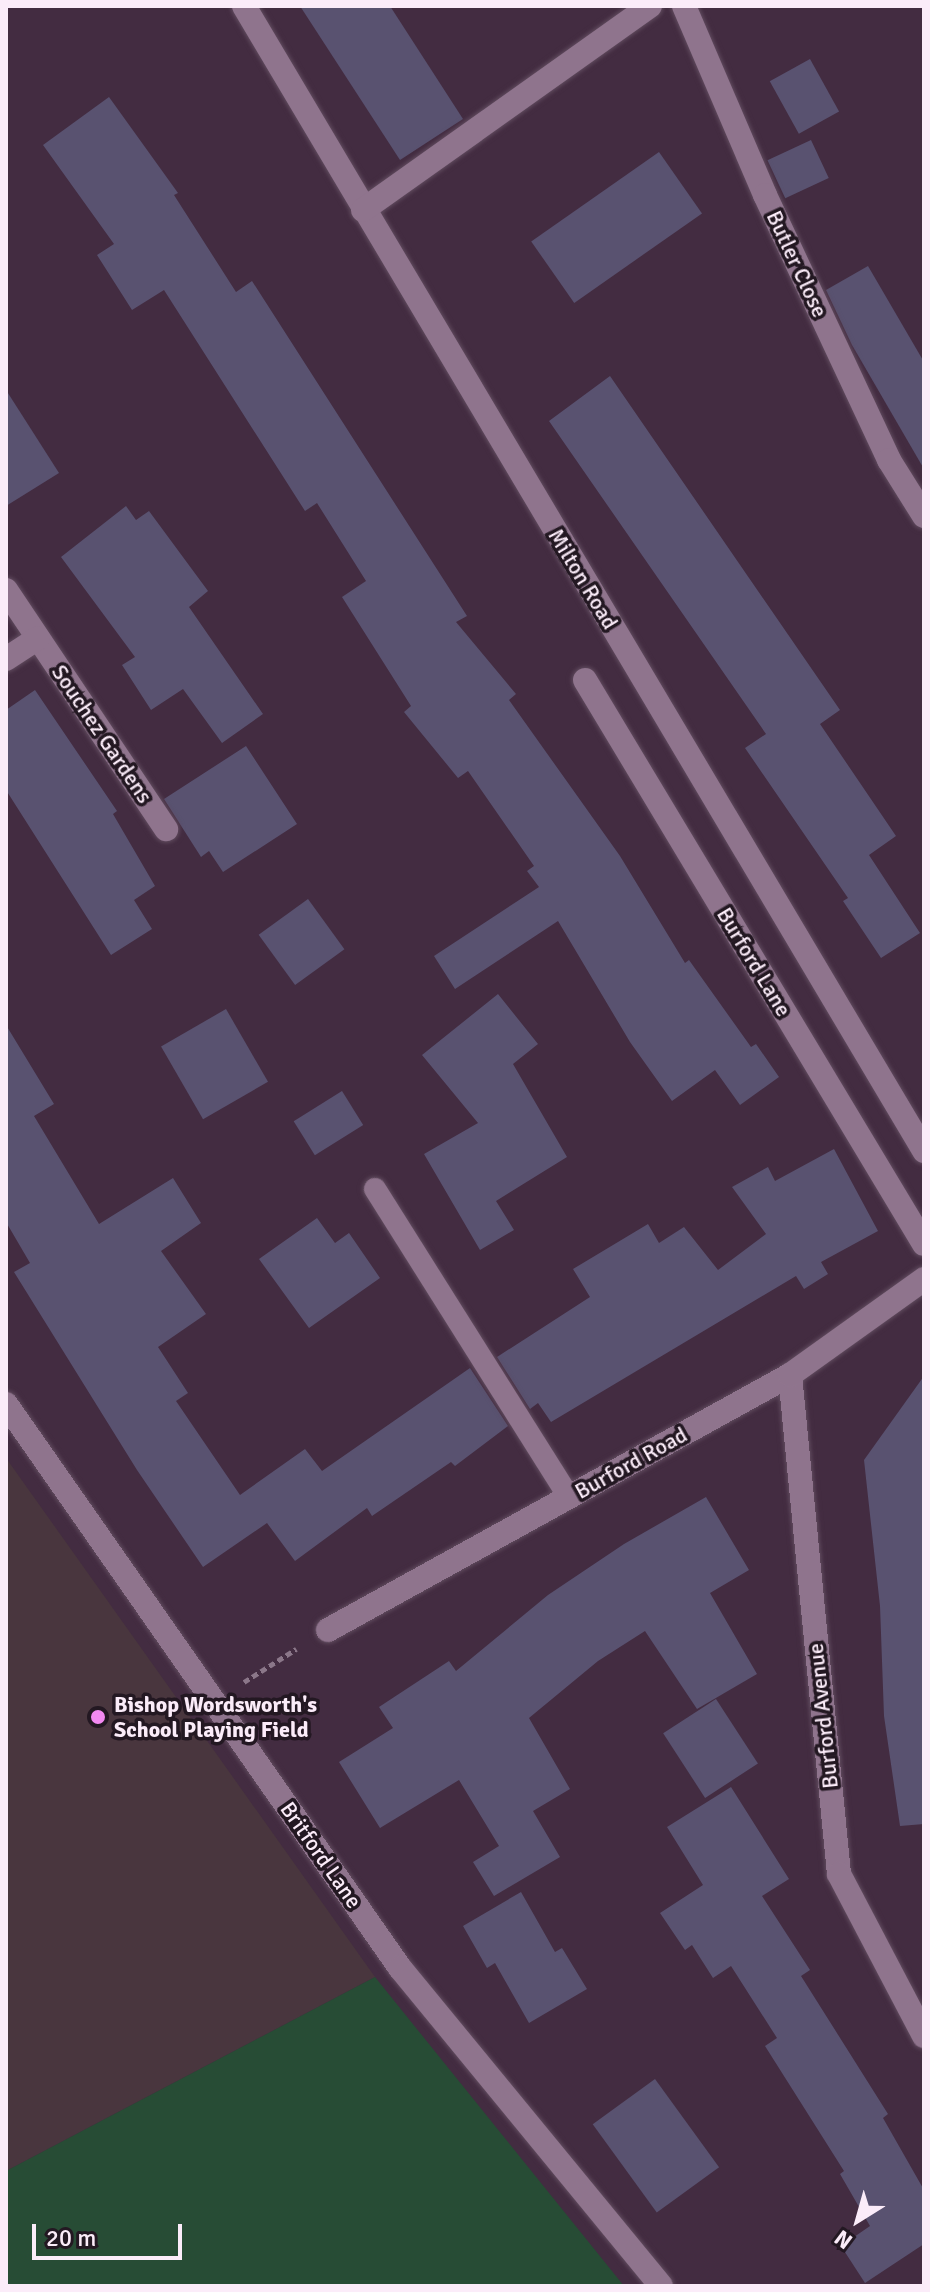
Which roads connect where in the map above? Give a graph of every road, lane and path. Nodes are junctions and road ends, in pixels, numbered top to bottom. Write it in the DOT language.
graph roads {
  1 [pos="244,6"];
  2 [pos="650,6"];
  3 [pos="684,6"];
  4 [pos="363,210"];
  5 [pos="924,516"];
  6 [pos="6,590"];
  7 [pos="38,638"];
  8 [pos="6,659"];
  9 [pos="585,680"];
  10 [pos="166,829"];
  11 [pos="924,1151"];
  12 [pos="375,1189"];
  13 [pos="924,1244"];
  14 [pos="924,1279"];
  15 [pos="790,1375"];
  16 [pos="6,1404"];
  17 [pos="569,1497"];
  18 [pos="328,1630"];
  19 [pos="213,1701"];
  20 [pos="924,2036"];
  21 [pos="661,2286"];
  1 -- 4 [label="street, Milton Road"];
  2 -- 4 [label="street"];
  3 -- 5 [label="street, Butler Close"];
  4 -- 11 [label="street, Milton Road"];
  6 -- 7 [label="street, Souchez Gardens"];
  7 -- 8 [label="street"];
  7 -- 10 [label="street, Souchez Gardens"];
  9 -- 13 [label="street, Burford Lane"];
  12 -- 17 [label="lane"];
  14 -- 15 [label="street, Burford Road"];
  15 -- 17 [label="street, Burford Road"];
  15 -- 20 [label="street, Burford Avenue"];
  16 -- 19 [label="street, Britford Lane"];
  17 -- 18 [label="street, Burford Road"];
  18 -- 19 [label="path"];
  19 -- 21 [label="street, Britford Lane"];
}
